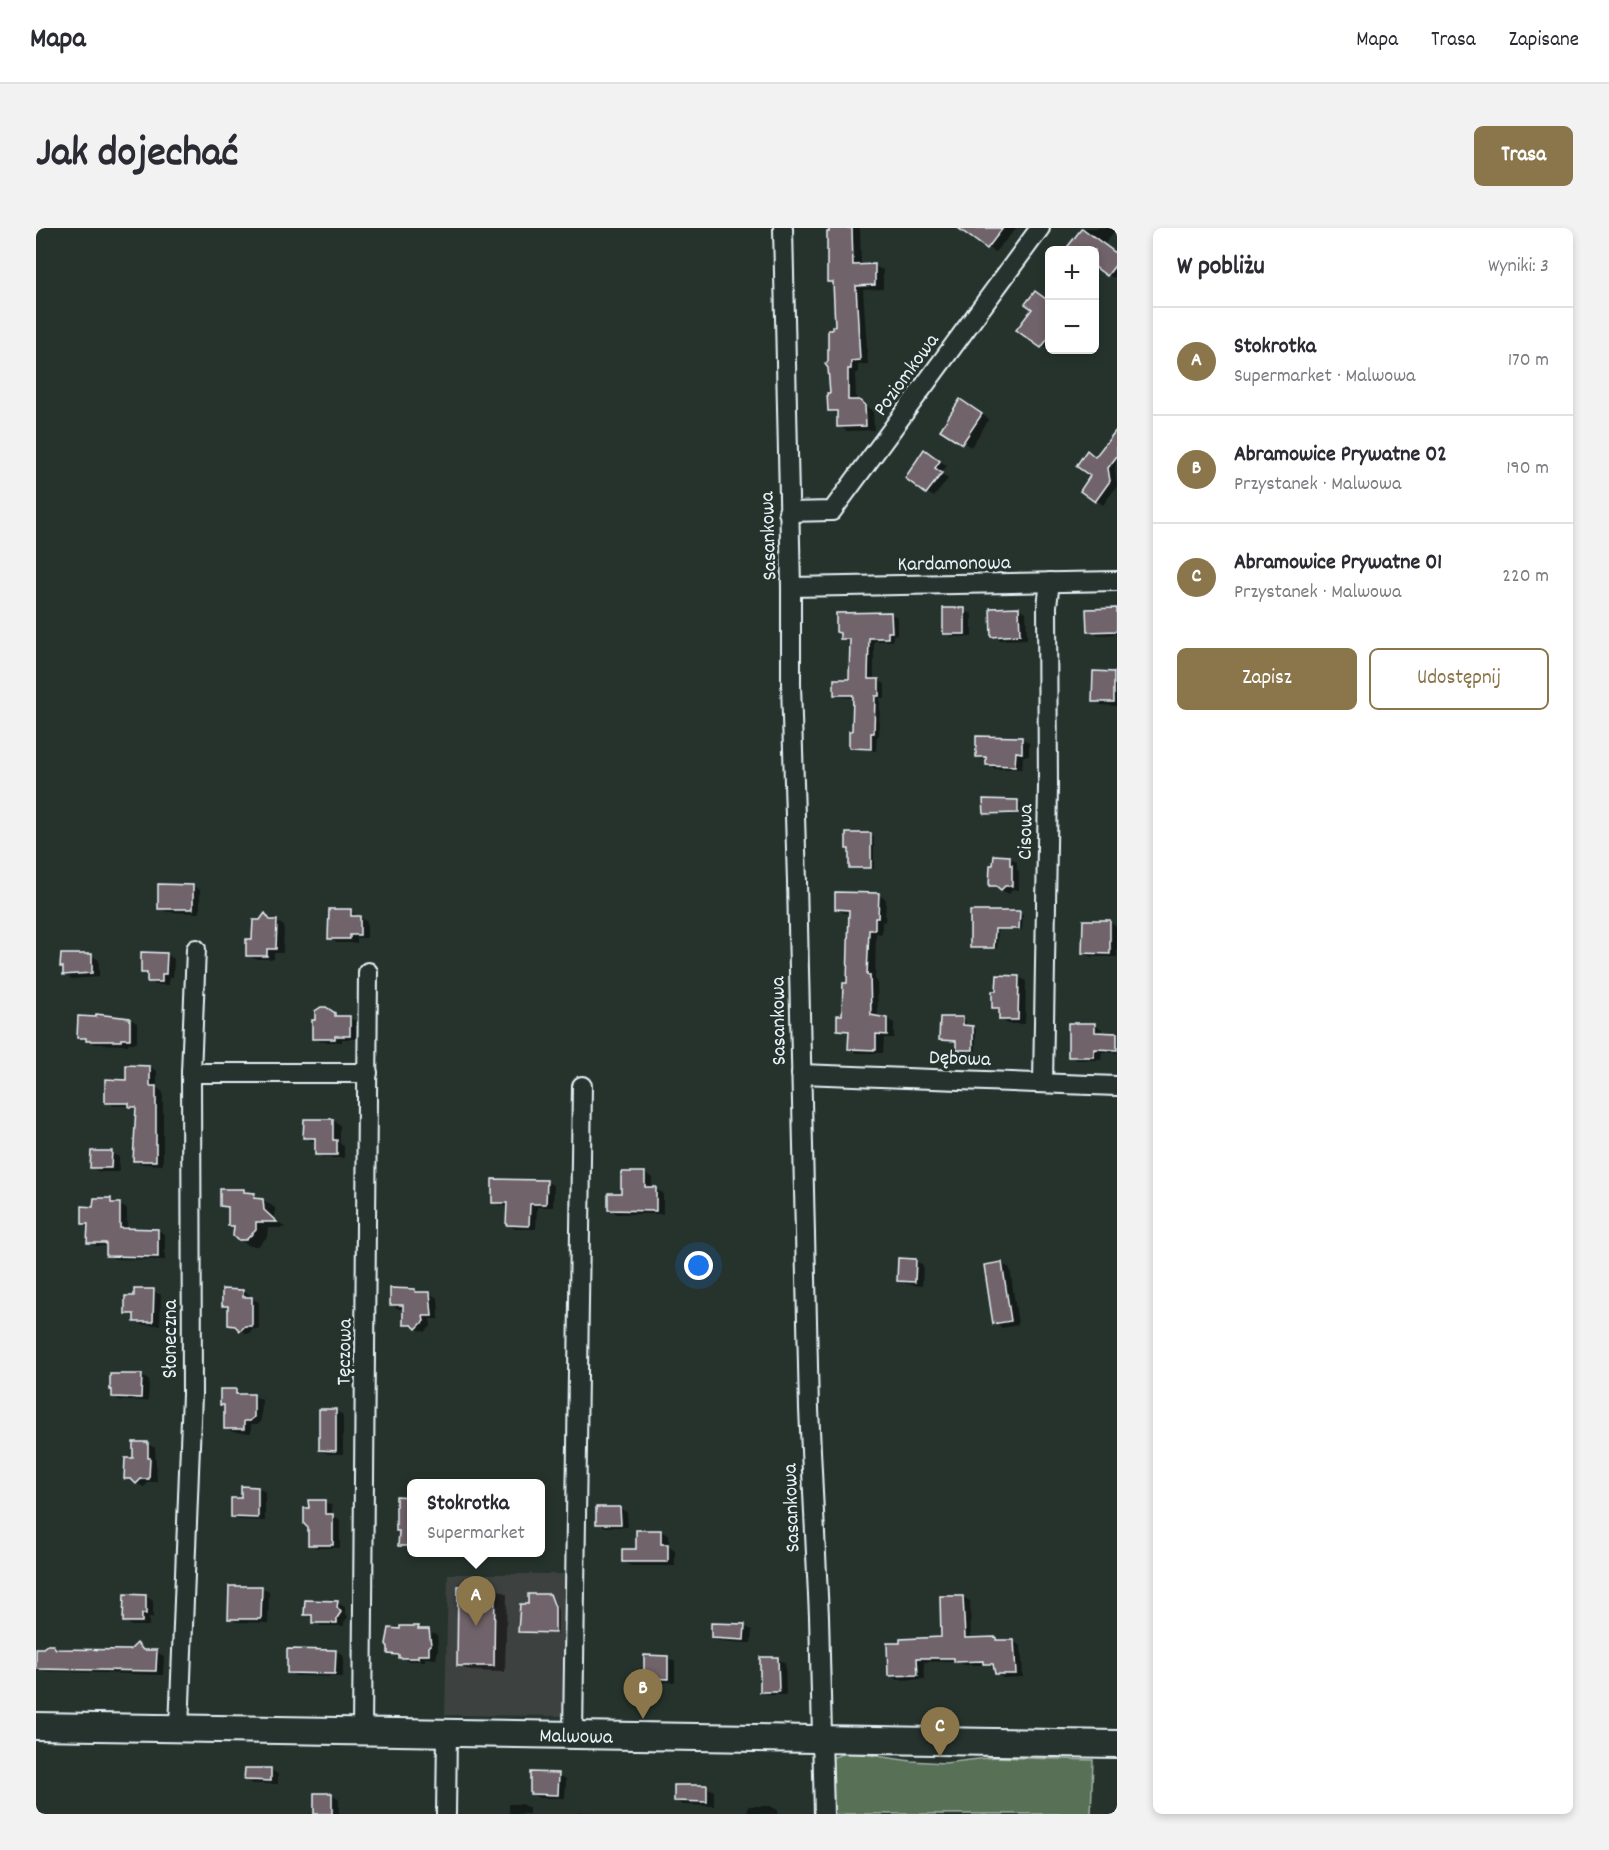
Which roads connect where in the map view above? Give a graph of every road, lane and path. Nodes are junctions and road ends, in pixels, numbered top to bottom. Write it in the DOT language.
graph roads {
  1 [pos="783,228"];
  2 [pos="1040,228"];
  3 [pos="788,512"];
  4 [pos="1117,581"];
  5 [pos="1050,582"];
  6 [pos="791,587"];
  7 [pos="196,949"];
  8 [pos="368,972"];
  9 [pos="191,1073"];
  10 [pos="368,1073"];
  11 [pos="801,1074"];
  12 [pos="1043,1083"];
  13 [pos="582,1086"];
  14 [pos="1117,1086"];
  15 [pos="36,1726"];
  16 [pos="179,1729"];
  17 [pos="362,1732"];
  18 [pos="447,1733"];
  19 [pos="573,1735"];
  20 [pos="822,1739"];
  21 [pos="1117,1744"];
  22 [pos="447,1814"];
  23 [pos="824,1814"];
  1 -- 3 [label="street, Sasankowa"];
  2 -- 3 [label="street, Poziomkowa"];
  3 -- 6 [label="street, Sasankowa"];
  4 -- 5 [label="street, Kardamonowa"];
  5 -- 6 [label="street, Kardamonowa"];
  5 -- 12 [label="street, Cisowa"];
  6 -- 11 [label="street, Sasankowa"];
  7 -- 9 [label="street, Słoneczna"];
  8 -- 10 [label="street, Tęczowa"];
  9 -- 10 [label="street"];
  9 -- 16 [label="street, Słoneczna"];
  10 -- 17 [label="street, Tęczowa"];
  11 -- 12 [label="street, Dębowa"];
  11 -- 20 [label="street, Sasankowa"];
  12 -- 14 [label="street, Dębowa"];
  13 -- 19 [label="street"];
  15 -- 16 [label="street, Malwowa"];
  16 -- 17 [label="street, Malwowa"];
  17 -- 18 [label="street, Malwowa"];
  18 -- 19 [label="street, Malwowa"];
  18 -- 22 [label="street"];
  19 -- 20 [label="street, Malwowa"];
  20 -- 21 [label="street, Malwowa"];
  20 -- 23 [label="street, Sasankowa"];
}
